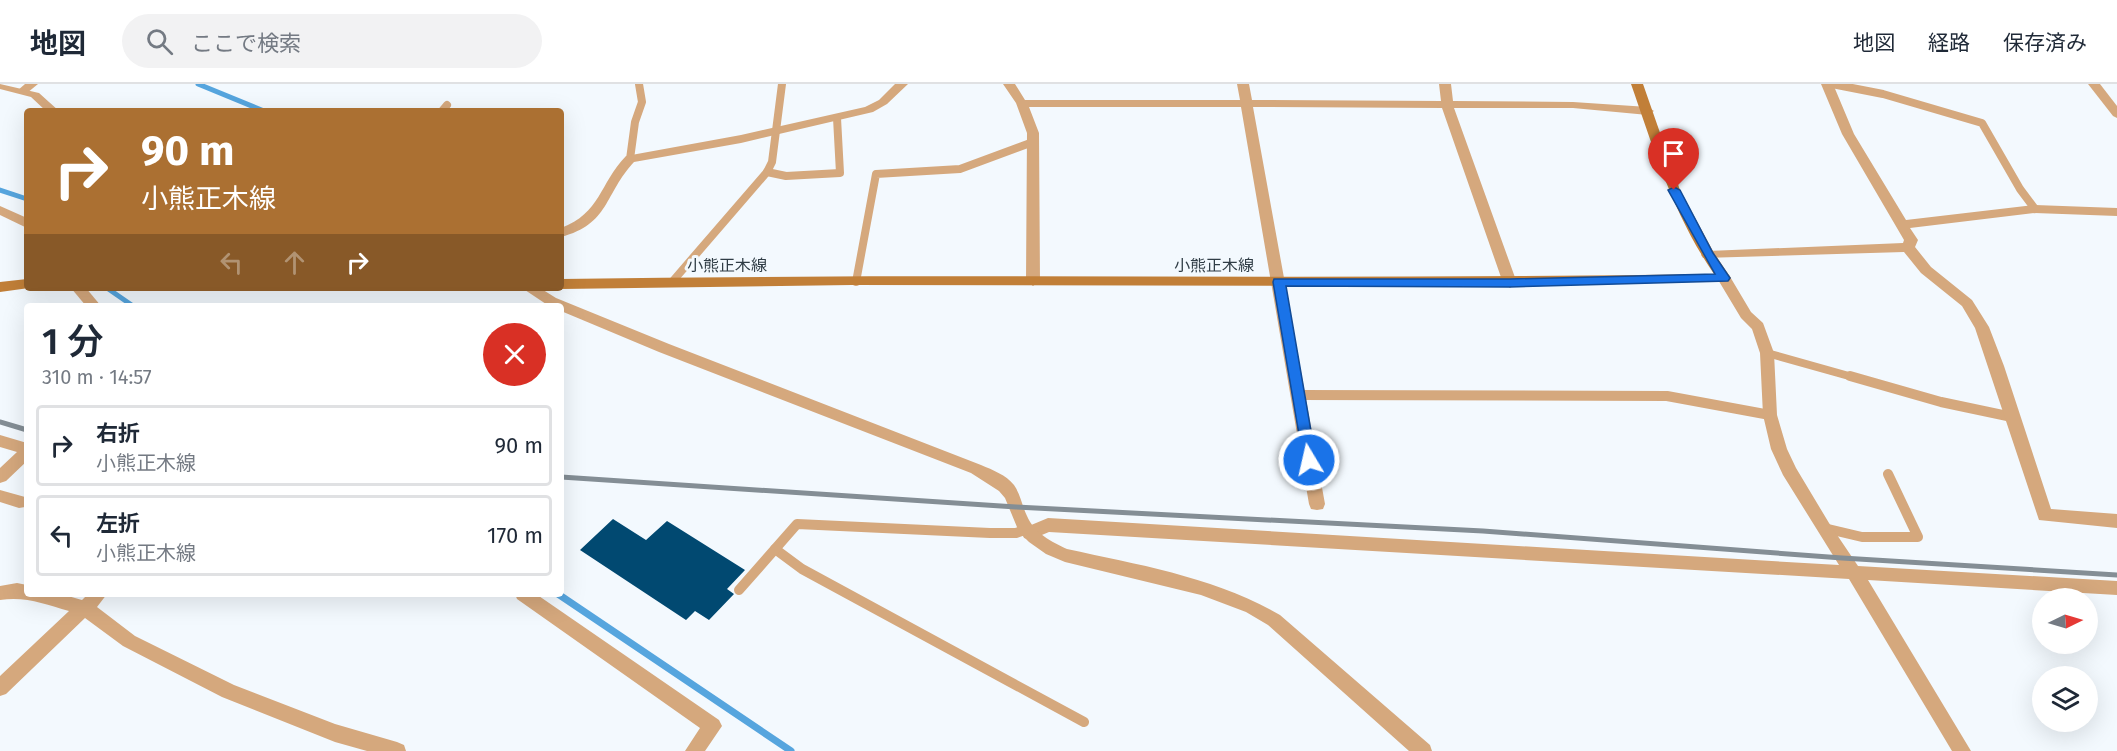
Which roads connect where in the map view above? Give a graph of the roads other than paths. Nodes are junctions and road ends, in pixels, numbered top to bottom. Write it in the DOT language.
graph roads {
  1 [pos="639,84"];
  2 [pos="782,84"];
  3 [pos="902,84"];
  4 [pos="1009,84"];
  5 [pos="1243,84"];
  6 [pos="1445,84"];
  7 [pos="1637,84"];
  8 [pos="1827,84"];
  9 [pos="1832,84"];
  10 [pos="2094,84"];
  11 [pos="0,86"];
  12 [pos="27,87"];
  13 [pos="1022,103"];
  14 [pos="1247,104"];
  15 [pos="1448,104"];
  16 [pos="50,108"];
  17 [pos="1648,111"];
  18 [pos="2117,114"];
  19 [pos="837,118"];
  20 [pos="774,130"];
  21 [pos="1033,142"];
  22 [pos="630,159"];
  23 [pos="767,172"];
  24 [pos="2035,209"];
  25 [pos="0,210"];
  26 [pos="2117,212"];
  27 [pos="24,222"];
  28 [pos="1902,225"];
  29 [pos="564,232"];
  30 [pos="1908,247"];
  31 [pos="1708,255"];
  32 [pos="1724,278"];
  33 [pos="1033,281"];
  34 [pos="672,282"];
  35 [pos="856,282"];
  36 [pos="1279,282"];
  37 [pos="1510,283"];
  38 [pos="24,284"];
  39 [pos="564,284"];
  40 [pos="0,287"];
  41 [pos="81,291"];
  42 [pos="534,291"];
  43 [pos="91,303"];
  44 [pos="556,303"];
  45 [pos="564,306"];
  46 [pos="1767,353"];
  47 [pos="1299,395"];
  48 [pos="1770,415"];
  49 [pos="2012,417"];
  50 [pos="0,441"];
  51 [pos="24,450"];
  52 [pos="24,454"];
  53 [pos="1888,474"];
  54 [pos="0,477"];
  55 [pos="0,496"];
  56 [pos="20,502"];
  57 [pos="1317,504"];
  58 [pos="2117,521"];
  59 [pos="1823,528"];
  60 [pos="1029,531"];
  61 [pos="775,549"];
  62 [pos="1853,572"];
  63 [pos="2117,588"];
  64 [pos="739,590"];
  65 [pos="24,591"];
  66 [pos="0,593"];
  67 [pos="46,597"];
  68 [pos="96,597"];
  69 [pos="528,597"];
  70 [pos="85,608"];
  71 [pos="0,688"];
  72 [pos="1084,722"];
  73 [pos="398,751"];
  74 [pos="693,751"];
  75 [pos="1423,751"];
  76 [pos="1962,751"];
  1 -- 22 [label="lane"];
  2 -- 20 [label="lane"];
  3 -- 19 [label="street"];
  4 -- 13 [label="street"];
  5 -- 14 [label="street"];
  6 -- 15 [label="street"];
  7 -- 17 [label="main road"];
  8 -- 28 [label="street"];
  9 -- 24 [label="lane"];
  10 -- 18 [label="street"];
  11 -- 12 [label="street"];
  12 -- 16 [label="street"];
  13 -- 14 [label="street"];
  13 -- 21 [label="street"];
  14 -- 15 [label="street"];
  14 -- 36 [label="street"];
  15 -- 17 [label="street"];
  15 -- 37 [label="street"];
  17 -- 31 [label="main road"];
  19 -- 20 [label="street"];
  19 -- 23 [label="lane"];
  20 -- 22 [label="street"];
  20 -- 23 [label="lane"];
  21 -- 33 [label="street"];
  21 -- 35 [label="lane"];
  22 -- 29 [label="street"];
  23 -- 34 [label="lane"];
  24 -- 26 [label="street"];
  24 -- 28 [label="street"];
  25 -- 27 [label="street"];
  28 -- 30 [label="street"];
  30 -- 31 [label="street"];
  30 -- 49 [label="street"];
  31 -- 32 [label="main road"];
  32 -- 37 [label="main road, 小熊正木線"];
  32 -- 46 [label="street"];
  33 -- 35 [label="main road, 小熊正木線"];
  33 -- 36 [label="main road, 小熊正木線"];
  34 -- 35 [label="main road, 小熊正木線"];
  34 -- 39 [label="main road, 小熊正木線"];
  36 -- 37 [label="main road, 小熊正木線"];
  36 -- 47 [label="street"];
  38 -- 40 [label="main road"];
  41 -- 43 [label="street"];
  42 -- 44 [label="street"];
  45 -- 60 [label="street"];
  46 -- 48 [label="street"];
  46 -- 49 [label="lane"];
  47 -- 48 [label="lane"];
  47 -- 57 [label="street"];
  48 -- 59 [label="street"];
  49 -- 58 [label="street"];
  50 -- 51 [label="street"];
  52 -- 54 [label="street"];
  53 -- 59 [label="lane"];
  55 -- 56 [label="street"];
  59 -- 62 [label="street"];
  60 -- 61 [label="lane"];
  60 -- 62 [label="street"];
  60 -- 75 [label="street"];
  61 -- 64 [label="lane"];
  61 -- 72 [label="lane"];
  62 -- 63 [label="street"];
  62 -- 76 [label="street"];
  65 -- 66 [label="street"];
  67 -- 70 [label="street"];
  68 -- 70 [label="street"];
  69 -- 74 [label="street"];
  70 -- 71 [label="street"];
  70 -- 73 [label="street"];
}
